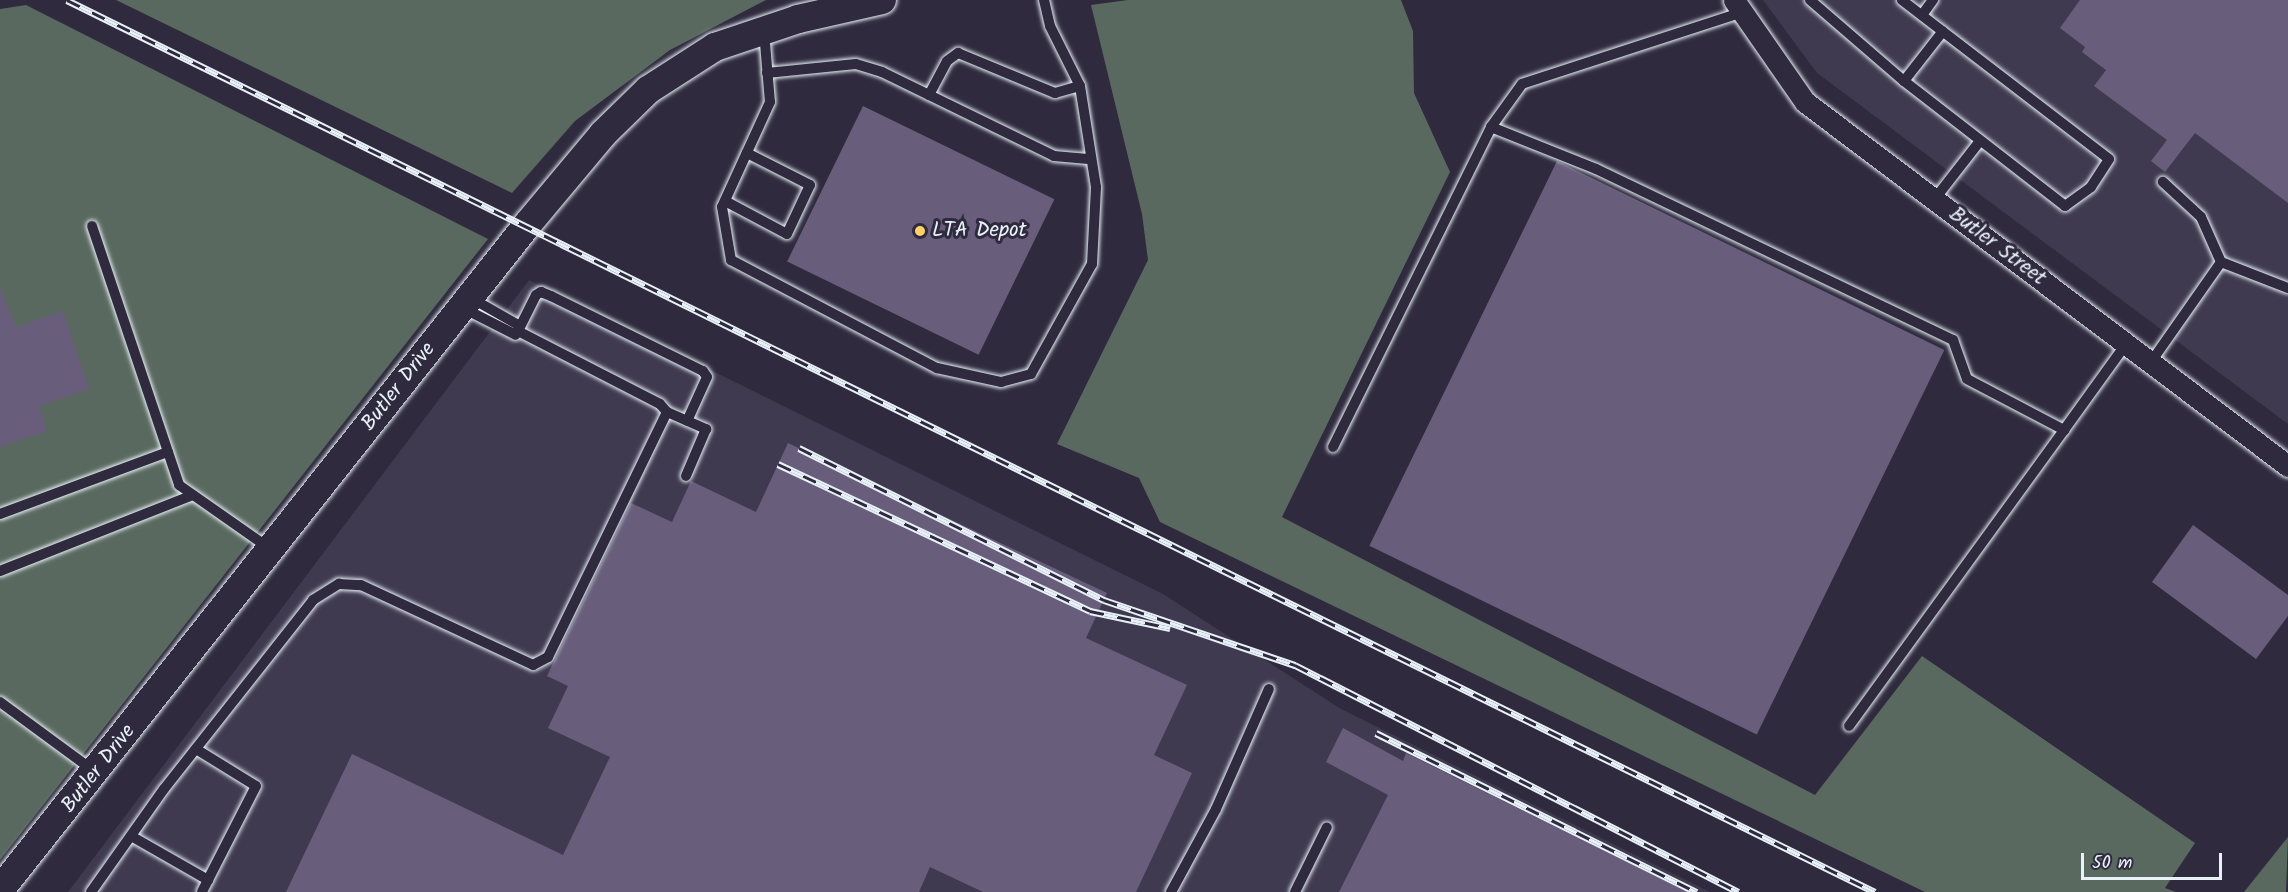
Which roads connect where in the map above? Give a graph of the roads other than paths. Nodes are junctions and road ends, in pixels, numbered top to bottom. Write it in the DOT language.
graph roads {
  1 [pos="882,0"];
  2 [pos="1044,0"];
  3 [pos="1810,0"];
  4 [pos="1902,0"];
  5 [pos="1933,0"];
  6 [pos="1738,6"];
  7 [pos="1922,15"];
  8 [pos="764,31"];
  9 [pos="1943,32"];
  10 [pos="767,73"];
  11 [pos="1904,81"];
  12 [pos="1080,86"];
  13 [pos="929,95"];
  14 [pos="1491,127"];
  15 [pos="1980,141"];
  16 [pos="747,153"];
  17 [pos="1091,159"];
  18 [pos="2163,182"];
  19 [pos="1934,200"];
  20 [pos="725,201"];
  21 [pos="92,226"];
  22 [pos="2221,262"];
  23 [pos="2288,288"];
  24 [pos="466,302"];
  25 [pos="518,331"];
  26 [pos="2126,344"];
  27 [pos="2151,362"];
  28 [pos="668,412"];
  29 [pos="687,421"];
  30 [pos="2064,430"];
  31 [pos="1333,447"];
  32 [pos="168,452"];
  33 [pos="2288,466"];
  34 [pos="686,476"];
  35 [pos="193,495"];
  36 [pos="0,514"];
  37 [pos="271,550"];
  38 [pos="0,571"];
  39 [pos="1269,689"];
  40 [pos="0,702"];
  41 [pos="1849,726"];
  42 [pos="196,749"];
  43 [pos="96,773"];
  44 [pos="1327,827"];
  45 [pos="131,836"];
  46 [pos="208,880"];
  47 [pos="0,890"];
  48 [pos="91,892"];
  49 [pos="202,892"];
  50 [pos="1171,892"];
  51 [pos="1296,892"];
  1 -- 8 [label="street, Butler Drive"];
  2 -- 12 [label="lane"];
  3 -- 11 [label="lane"];
  4 -- 7 [label="lane"];
  5 -- 7 [label="lane"];
  6 -- 14 [label="lane"];
  6 -- 19 [label="street, Butler Street"];
  7 -- 9 [label="lane"];
  8 -- 10 [label="lane"];
  8 -- 24 [label="street, Butler Drive"];
  9 -- 11 [label="lane"];
  9 -- 15 [label="lane"];
  10 -- 13 [label="lane"];
  10 -- 16 [label="lane"];
  11 -- 15 [label="lane"];
  12 -- 13 [label="lane"];
  12 -- 17 [label="lane"];
  13 -- 17 [label="lane"];
  14 -- 30 [label="lane"];
  14 -- 31 [label="lane"];
  15 -- 19 [label="lane"];
  16 -- 20 [label="lane"];
  16 -- 20 [label="lane"];
  17 -- 20 [label="lane"];
  18 -- 22 [label="lane"];
  19 -- 26 [label="street, Butler Street"];
  21 -- 32 [label="lane"];
  22 -- 23 [label="lane"];
  22 -- 27 [label="lane"];
  24 -- 25 [label="lane"];
  24 -- 37 [label="street, Butler Drive"];
  25 -- 28 [label="lane"];
  25 -- 29 [label="lane"];
  26 -- 27 [label="street, Butler Street"];
  26 -- 30 [label="lane"];
  27 -- 33 [label="street, Butler Street"];
  28 -- 29 [label="lane"];
  28 -- 42 [label="lane"];
  29 -- 34 [label="lane"];
  30 -- 41 [label="lane"];
  32 -- 35 [label="lane"];
  32 -- 36 [label="lane"];
  35 -- 37 [label="lane"];
  35 -- 38 [label="lane"];
  37 -- 43 [label="street, Butler Drive"];
  39 -- 50 [label="lane"];
  40 -- 43 [label="lane"];
  42 -- 45 [label="lane"];
  42 -- 46 [label="lane"];
  43 -- 47 [label="street, Butler Drive"];
  44 -- 51 [label="lane"];
  45 -- 46 [label="lane"];
  45 -- 48 [label="lane"];
  46 -- 49 [label="lane"];
}
